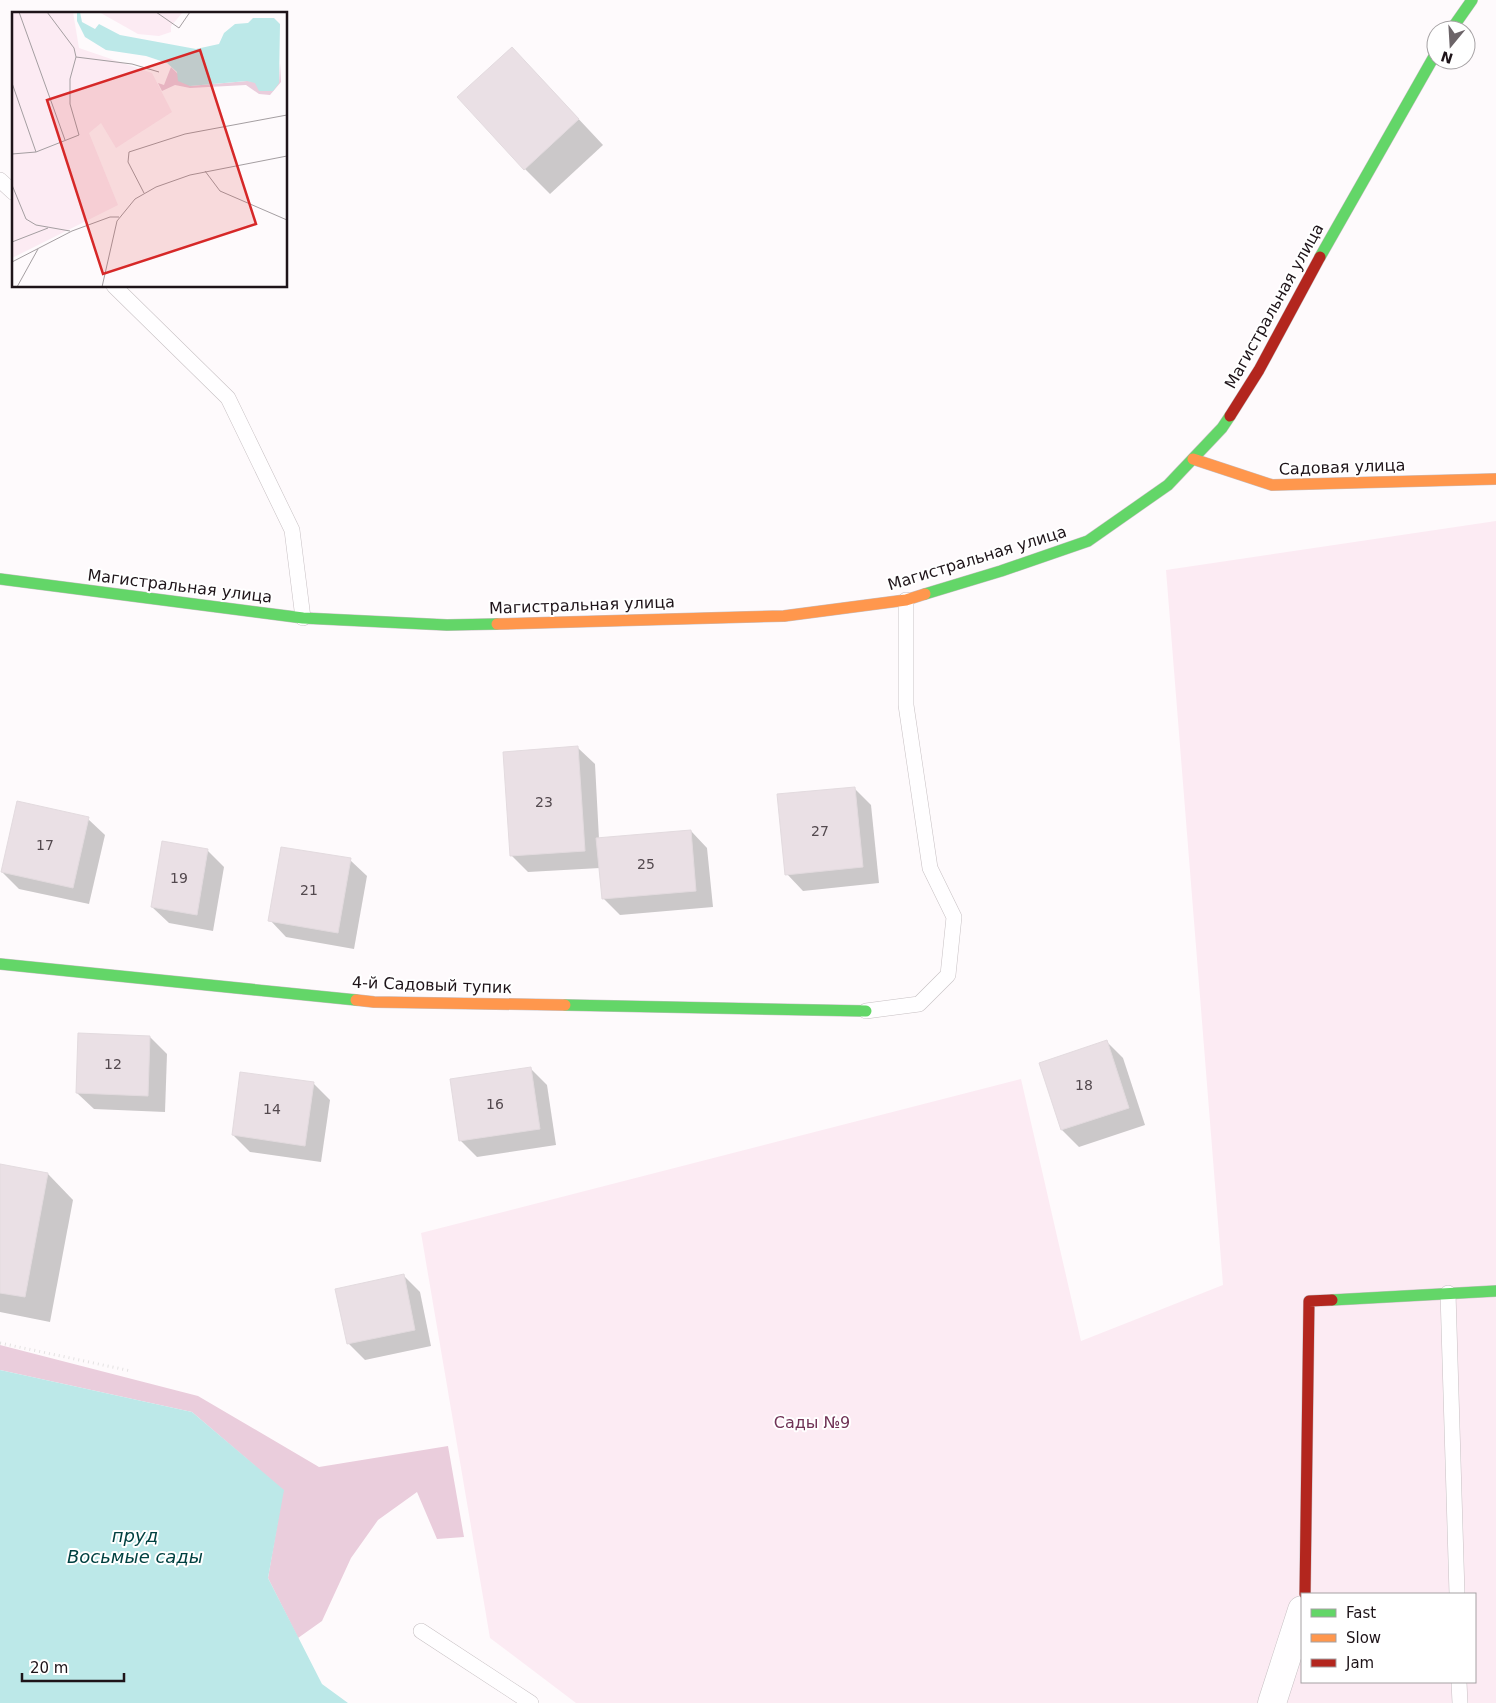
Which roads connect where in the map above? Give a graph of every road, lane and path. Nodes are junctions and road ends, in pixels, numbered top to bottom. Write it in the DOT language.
graph roads {
  1 [pos="1472,0"];
  2 [pos="1458,20"];
  3 [pos="1426,70"];
  4 [pos="0,180"];
  5 [pos="12,191"];
  6 [pos="116,288"];
  7 [pos="1192,458"];
  8 [pos="1496,478"];
  9 [pos="0,579"];
  10 [pos="906,600"];
  11 [pos="302,618"];
  12 [pos="0,964"];
  13 [pos="866,1011"];
  14 [pos="1496,1291"];
  15 [pos="1448,1293"];
  16 [pos="0,1343"];
  17 [pos="131,1371"];
  18 [pos="1305,1593"];
  19 [pos="1457,1593"];
  20 [pos="1301,1613"];
  21 [pos="421,1631"];
  22 [pos="1459,1683"];
  23 [pos="531,1703"];
  24 [pos="1272,1703"];
  25 [pos="1460,1703"];
  1 -- 2 [label="street"];
  3 -- 7 [label="street, Магистральная улица"];
  4 -- 5 [label="lane"];
  6 -- 11 [label="lane"];
  7 -- 8 [label="street, Садовая улица"];
  7 -- 10 [label="street, Магистральная улица"];
  9 -- 11 [label="street, Магистральная улица"];
  10 -- 11 [label="street, Магистральная улица"];
  10 -- 13 [label="lane"];
  12 -- 13 [label="street, 4-й Садовый тупик"];
  14 -- 15 [label="street"];
  15 -- 18 [label="street"];
  15 -- 19 [label="lane"];
  16 -- 17 [label="path"];
  20 -- 24 [label="street"];
  21 -- 23 [label="lane"];
  22 -- 25 [label="lane"];
}
